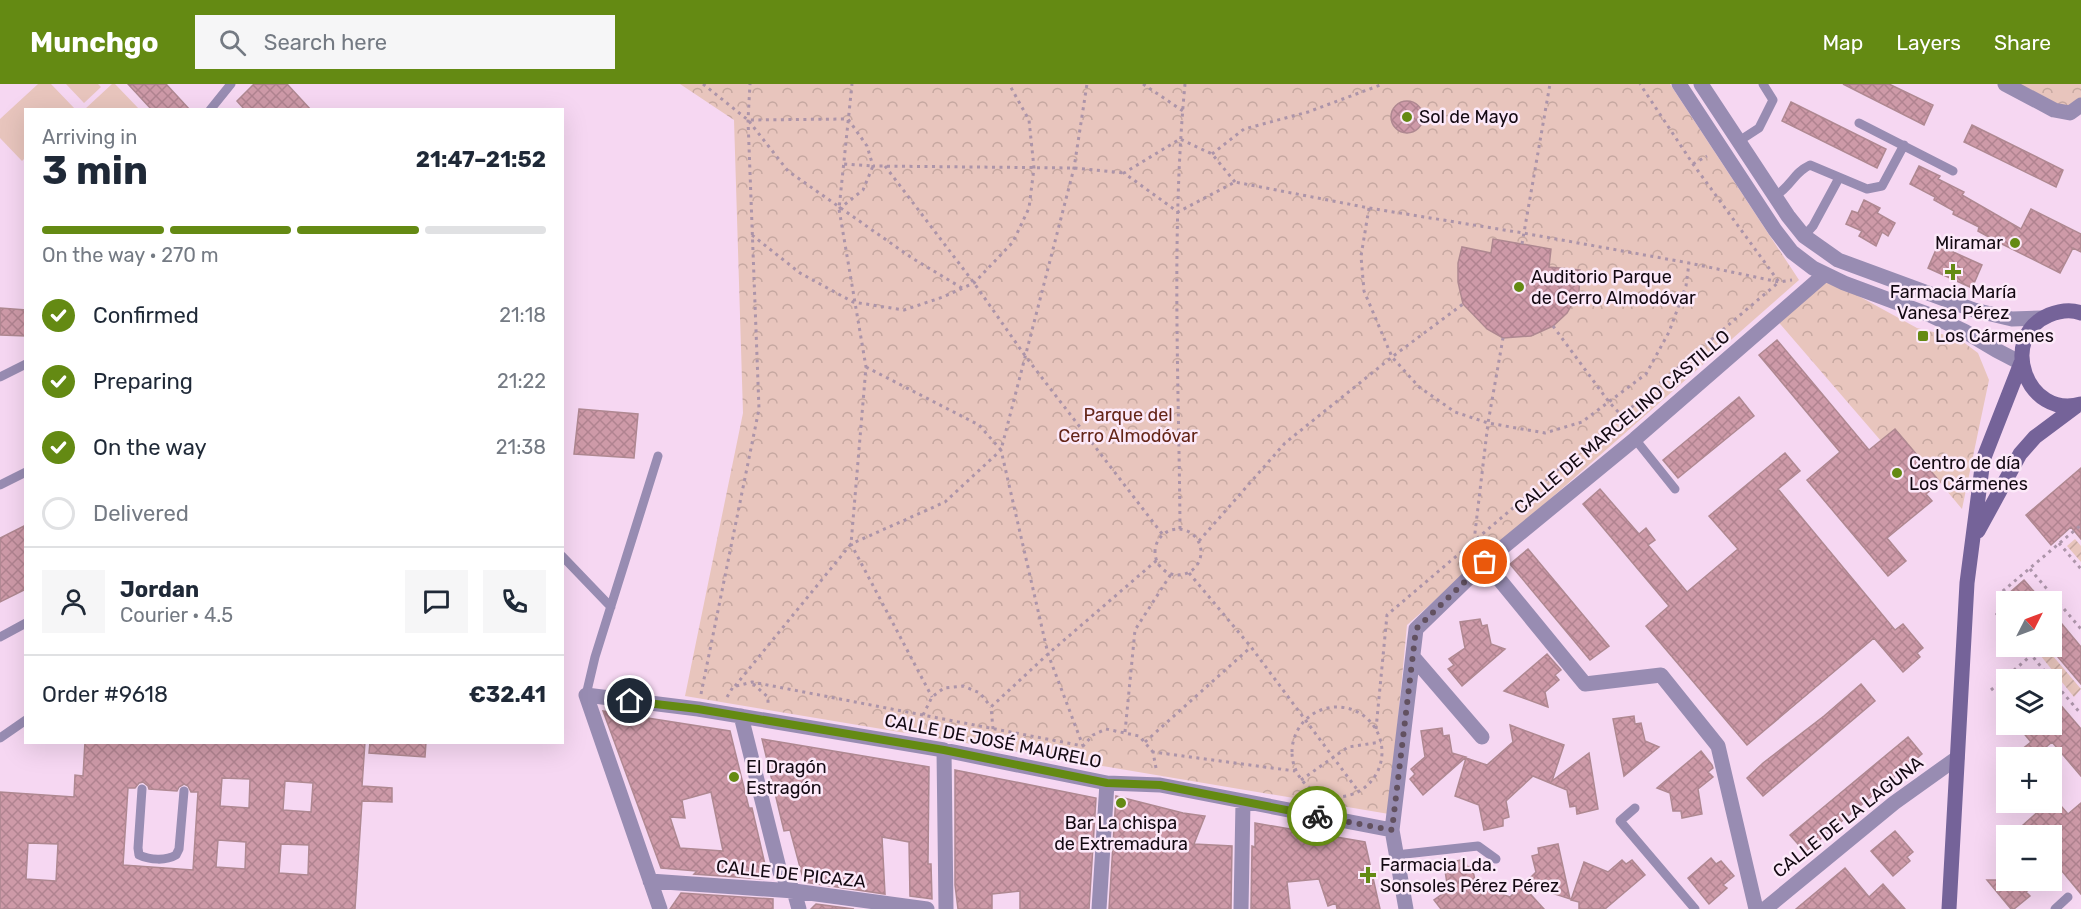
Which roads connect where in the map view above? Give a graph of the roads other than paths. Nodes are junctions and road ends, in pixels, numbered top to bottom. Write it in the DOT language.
graph roads {
  1 [pos="231,84"];
  2 [pos="1679,84"];
  3 [pos="1701,84"];
  4 [pos="1763,84"];
  5 [pos="2005,84"];
  6 [pos="2081,105"];
  7 [pos="212,108"];
  8 [pos="1859,123"];
  9 [pos="1739,141"];
  10 [pos="1904,145"];
  11 [pos="1953,171"];
  12 [pos="1839,178"];
  13 [pos="1775,196"];
  14 [pos="1804,236"];
  15 [pos="1825,274"];
  16 [pos="2079,310"];
  17 [pos="2042,318"];
  18 [pos="2021,363"];
  19 [pos="24,365"];
  20 [pos="0,378"];
  21 [pos="2079,404"];
  22 [pos="1635,439"];
  23 [pos="658,456"];
  24 [pos="24,473"];
  25 [pos="0,485"];
  26 [pos="1675,489"];
  27 [pos="1972,542"];
  28 [pos="564,558"];
  29 [pos="1485,562"];
  30 [pos="611,607"];
  31 [pos="24,625"];
  32 [pos="0,637"];
  33 [pos="1413,657"];
  34 [pos="586,695"];
  35 [pos="741,716"];
  36 [pos="24,721"];
  37 [pos="1482,737"];
  38 [pos="0,738"];
  39 [pos="944,750"];
  40 [pos="1957,758"];
  41 [pos="1107,783"];
  42 [pos="142,789"];
  43 [pos="184,791"];
  44 [pos="1243,802"];
  45 [pos="1635,808"];
  46 [pos="1392,830"];
  47 [pos="1396,855"];
  48 [pos="1496,859"];
  49 [pos="650,881"];
  50 [pos="794,891"];
  51 [pos="2068,897"];
  52 [pos="660,909"];
  53 [pos="799,909"];
  54 [pos="927,909"];
  55 [pos="946,909"];
  56 [pos="1099,909"];
  57 [pos="1241,909"];
  58 [pos="1406,909"];
  59 [pos="1695,909"];
  60 [pos="1756,909"];
  61 [pos="1765,909"];
  62 [pos="1949,909"];
  63 [pos="2055,909"];
  1 -- 7 [label="lane"];
  2 -- 15 [label="street"];
  3 -- 9 [label="street"];
  4 -- 9 [label="lane"];
  5 -- 6 [label="street"];
  8 -- 10 [label="lane"];
  9 -- 13 [label="street"];
  10 -- 11 [label="lane"];
  10 -- 12 [label="lane"];
  12 -- 13 [label="lane"];
  12 -- 14 [label="lane"];
  13 -- 14 [label="street"];
  14 -- 17 [label="street"];
  15 -- 18 [label="street"];
  15 -- 22 [label="street, CALLE DE MARCELINO CASTILLO"];
  16 -- 17 [label="main road"];
  17 -- 18 [label="main road"];
  18 -- 21 [label="main road"];
  18 -- 27 [label="main road"];
  19 -- 20 [label="lane"];
  21 -- 27 [label="main road"];
  22 -- 26 [label="lane"];
  22 -- 29 [label="street, CALLE DE MARCELINO CASTILLO"];
  23 -- 30 [label="lane"];
  24 -- 25 [label="lane"];
  27 -- 40 [label="main road"];
  28 -- 30 [label="lane"];
  29 -- 33 [label="street, CALLE DE MARCELINO CASTILLO"];
  29 -- 60 [label="street"];
  30 -- 34 [label="lane"];
  31 -- 32 [label="lane"];
  33 -- 37 [label="street"];
  33 -- 46 [label="street, CALLE DE MARCELINO CASTILLO"];
  34 -- 35 [label="street, CALLE DE JOSÉ MAURELO"];
  34 -- 49 [label="street"];
  35 -- 39 [label="street, CALLE DE JOSÉ MAURELO"];
  35 -- 50 [label="street"];
  36 -- 38 [label="lane"];
  39 -- 41 [label="street, CALLE DE JOSÉ MAURELO"];
  39 -- 55 [label="street"];
  40 -- 61 [label="street, CALLE DE LA LAGUNA"];
  40 -- 62 [label="main road"];
  41 -- 44 [label="street, CALLE DE JOSÉ MAURELO"];
  41 -- 56 [label="street"];
  42 -- 43 [label="lane"];
  44 -- 46 [label="street, CALLE DE JOSÉ MAURELO"];
  44 -- 57 [label="street"];
  45 -- 59 [label="lane"];
  46 -- 47 [label="street, CALLE DE MARCELINO CASTILLO"];
  47 -- 48 [label="lane"];
  47 -- 58 [label="street, CALLE DE MARCELINO CASTILLO"];
  49 -- 50 [label="street, CALLE DE PICAZA"];
  49 -- 52 [label="street"];
  50 -- 53 [label="street"];
  50 -- 54 [label="street, CALLE DE PICAZA"];
  51 -- 63 [label="lane"];
}
